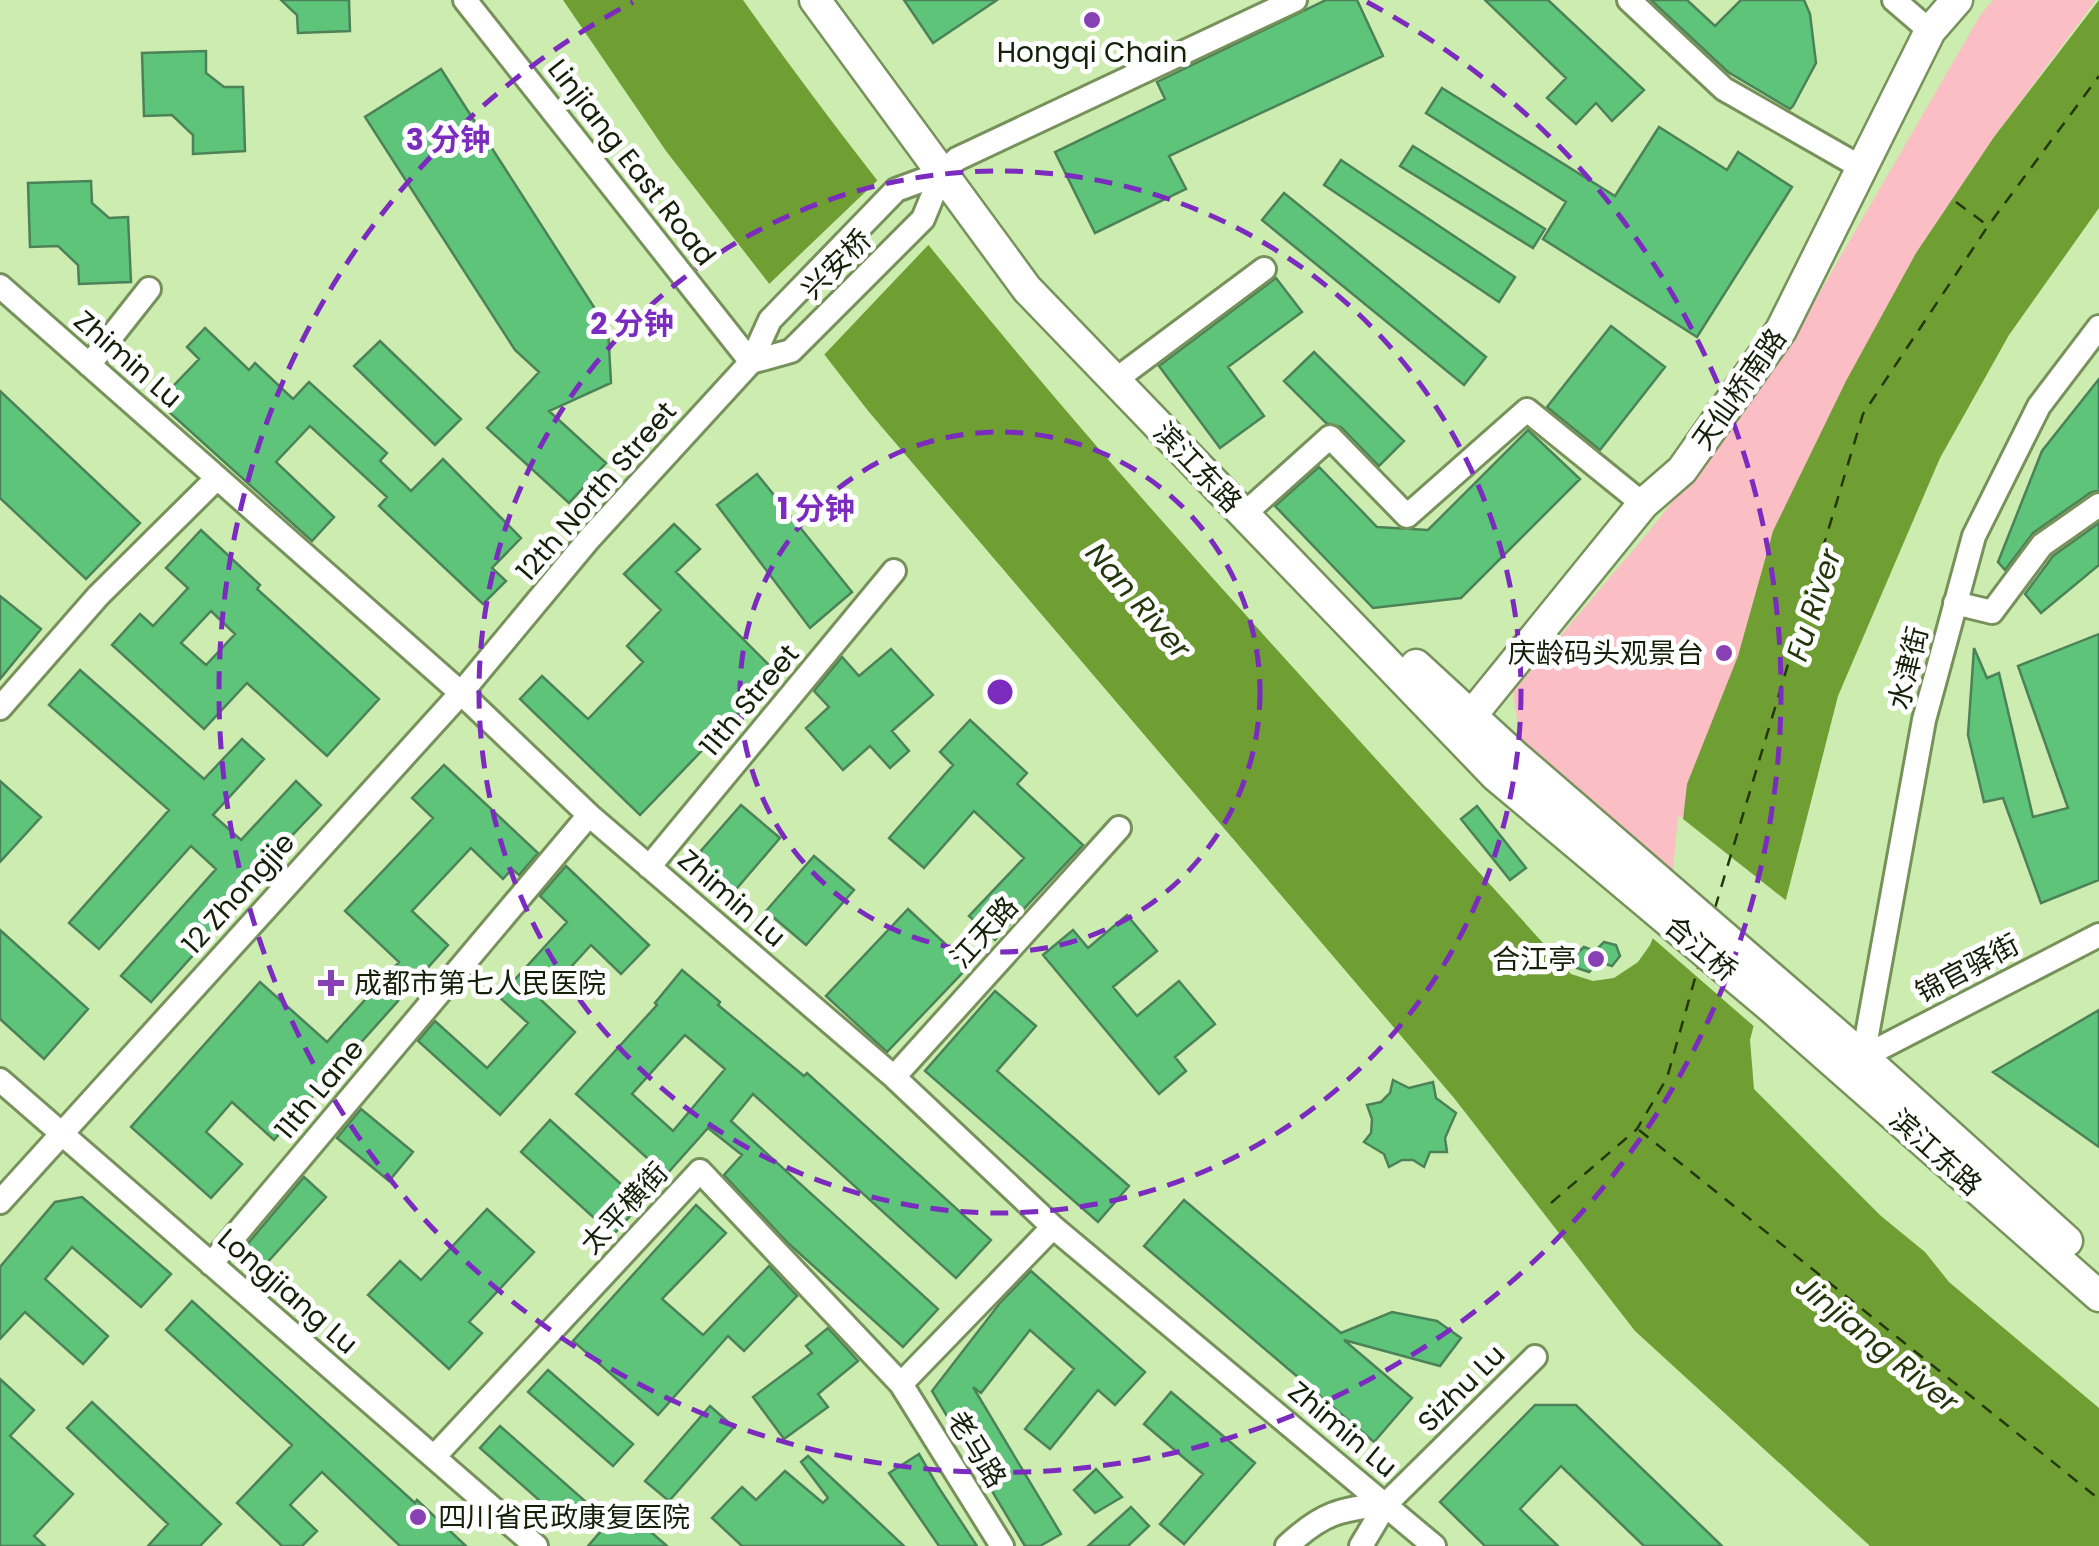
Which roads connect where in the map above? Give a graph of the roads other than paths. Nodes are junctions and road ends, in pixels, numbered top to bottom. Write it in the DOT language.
graph roads {
  1 [pos="465,0"];
  2 [pos="815,0"];
  3 [pos="840,0"];
  4 [pos="1295,0"];
  5 [pos="1629,0"];
  6 [pos="1894,0"];
  7 [pos="1957,0"];
  8 [pos="1930,31"];
  9 [pos="950,166"];
  10 [pos="1864,169"];
  11 [pos="1264,269"];
  12 [pos="0,286"];
  13 [pos="148,289"];
  14 [pos="2099,327"];
  15 [pos="751,362"];
  16 [pos="89,365"];
  17 [pos="1126,372"];
  18 [pos="217,478"];
  19 [pos="1643,504"];
  20 [pos="2099,506"];
  21 [pos="1251,508"];
  22 [pos="894,572"];
  23 [pos="1956,603"];
  24 [pos="461,693"];
  25 [pos="0,708"];
  26 [pos="1464,726"];
  27 [pos="589,815"];
  28 [pos="1119,828"];
  29 [pos="649,867"];
  30 [pos="1634,876"];
  31 [pos="2099,934"];
  32 [pos="1775,996"];
  33 [pos="1863,1057"];
  34 [pos="894,1077"];
  35 [pos="0,1080"];
  36 [pos="60,1133"];
  37 [pos="0,1202"];
  38 [pos="1053,1226"];
  39 [pos="210,1264"];
  40 [pos="2099,1270"];
  41 [pos="2099,1296"];
  42 [pos="1536,1357"];
  43 [pos="900,1384"];
  44 [pos="434,1456"];
  45 [pos="1386,1504"];
  46 [pos="536,1546"];
  47 [pos="1002,1546"];
  48 [pos="1287,1546"];
  49 [pos="1361,1546"];
  50 [pos="1434,1546"];
  1 -- 15 [label="street, Linjiang East Road"];
  2 -- 9 [label="main road, 滨江东路"];
  3 -- 9 [label="main road, 滨江东路"];
  4 -- 9 [label="street"];
  5 -- 10 [label="street"];
  6 -- 8 [label="street"];
  7 -- 8 [label="main road, 天仙桥南路"];
  8 -- 10 [label="main road, 天仙桥南路"];
  9 -- 15 [label="street"];
  9 -- 15 [label="street, 兴安桥"];
  9 -- 17 [label="main road, 滨江东路"];
  9 -- 26 [label="main road, 滨江东路"];
  10 -- 19 [label="main road, 天仙桥南路"];
  11 -- 17 [label="street"];
  12 -- 16 [label="street, Zhimin Lu"];
  13 -- 16 [label="street"];
  14 -- 23 [label="street, 水津街"];
  15 -- 24 [label="street, 12th North Street"];
  16 -- 18 [label="street, Zhimin Lu"];
  17 -- 21 [label="main road, 滨江东路"];
  18 -- 24 [label="street, Zhimin Lu"];
  18 -- 25 [label="street"];
  19 -- 21 [label="street"];
  19 -- 26 [label="main road, 天仙桥南路"];
  20 -- 23 [label="street"];
  21 -- 26 [label="main road, 滨江东路"];
  22 -- 29 [label="street, 11th Street"];
  23 -- 33 [label="street, 水津街"];
  24 -- 27 [label="street, Zhimin Lu"];
  24 -- 36 [label="street, 12 Zhongjie"];
  26 -- 30 [label="main road, 滨江东路"];
  27 -- 29 [label="street, Zhimin Lu"];
  27 -- 39 [label="street, 11th Lane"];
  28 -- 34 [label="street, 江天路"];
  29 -- 34 [label="street, Zhimin Lu"];
  30 -- 32 [label="main road, 合江桥"];
  31 -- 33 [label="street, 锦官驿街"];
  32 -- 33 [label="main road, 滨江东路"];
  32 -- 41 [label="main road, 滨江东路"];
  33 -- 40 [label="main road, 滨江东路"];
  34 -- 38 [label="street, Zhimin Lu"];
  35 -- 36 [label="street, Longjiang Lu"];
  36 -- 37 [label="street, 12 Zhongjie"];
  36 -- 39 [label="street, Longjiang Lu"];
  38 -- 43 [label="street"];
  38 -- 45 [label="street, Zhimin Lu"];
  39 -- 44 [label="street, Longjiang Lu"];
  42 -- 45 [label="street, Sizhu Lu"];
  43 -- 44 [label="street, 太平横街"];
  43 -- 47 [label="street, 老马路"];
  44 -- 46 [label="street, Longjiang Lu"];
  45 -- 48 [label="street"];
  45 -- 49 [label="street, Sizhu Lu"];
  45 -- 50 [label="street, Zhimin Lu"];
}
